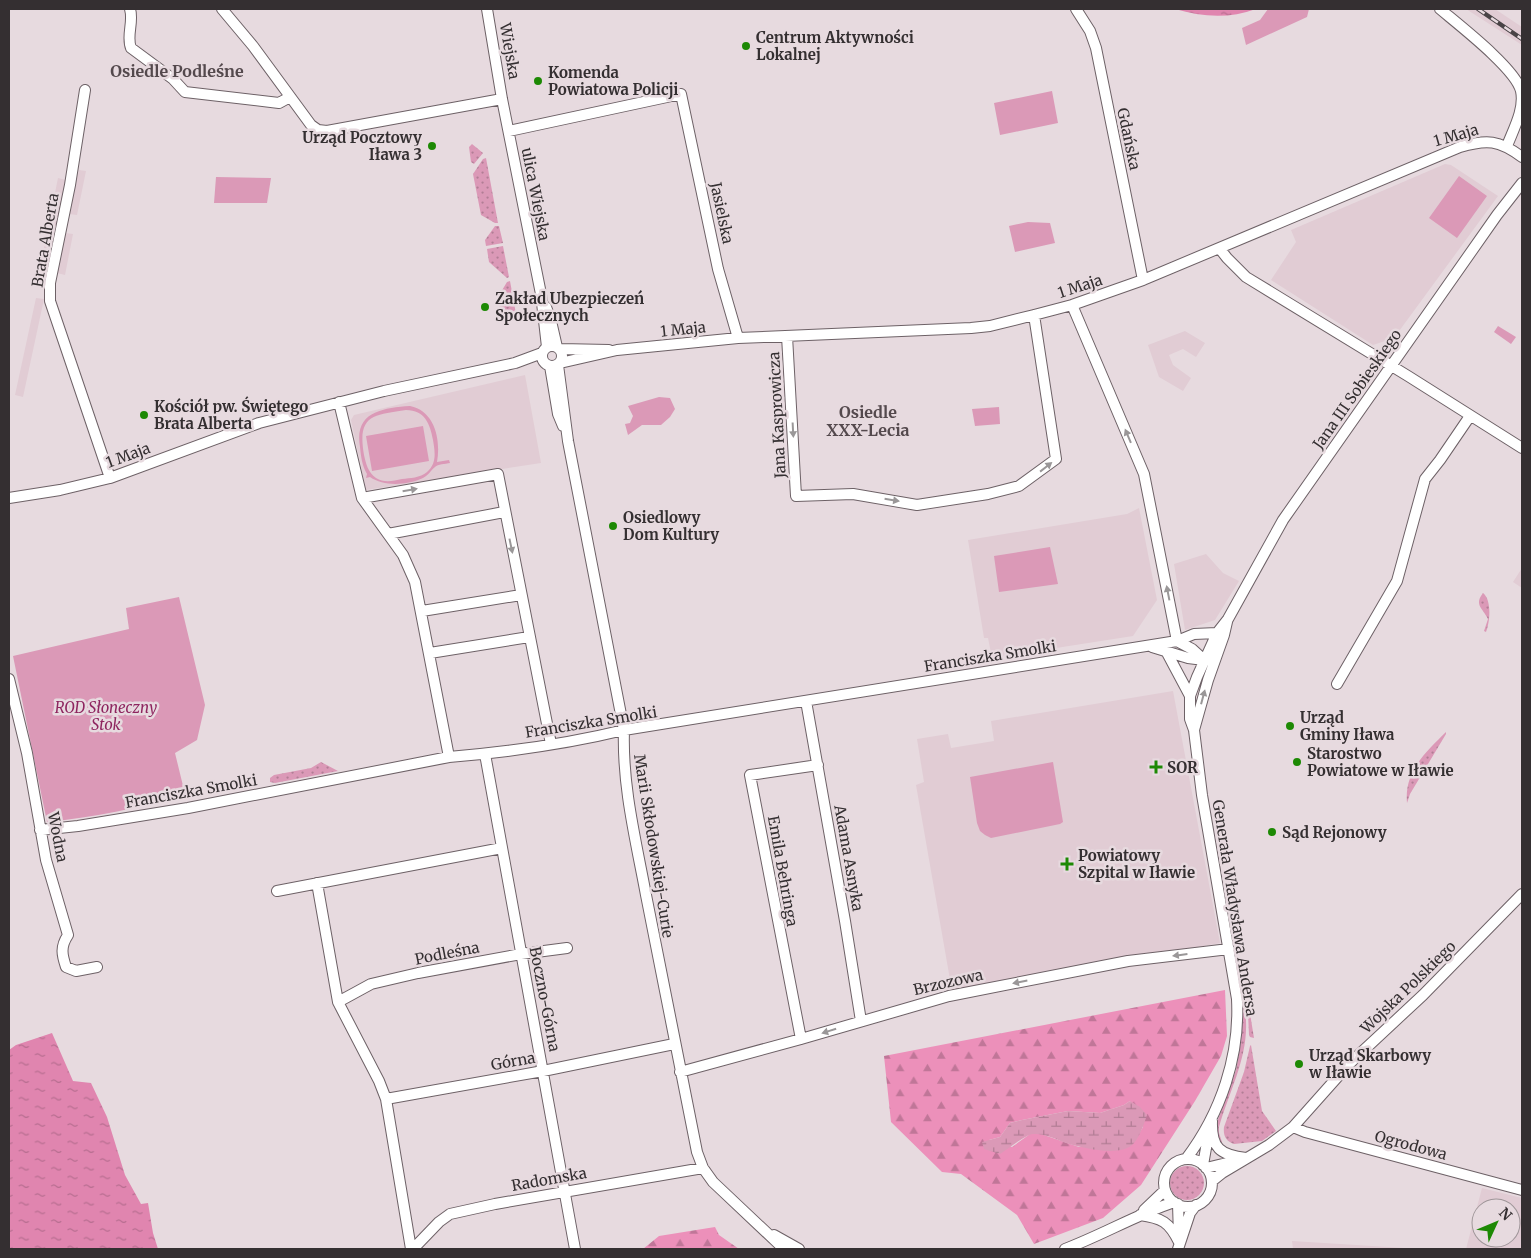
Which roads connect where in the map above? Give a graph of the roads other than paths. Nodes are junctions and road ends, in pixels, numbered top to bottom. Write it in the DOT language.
graph roads {
  1 [pos="130,9"];
  2 [pos="222,9"];
  3 [pos="487,9"];
  4 [pos="1076,9"];
  5 [pos="1440,9"];
  6 [pos="85,90"];
  7 [pos="502,99"];
  8 [pos="293,102"];
  9 [pos="509,131"];
  10 [pos="1507,146"];
  11 [pos="1522,157"];
  12 [pos="1522,183"];
  13 [pos="1220,249"];
  14 [pos="1143,280"];
  15 [pos="1072,305"];
  16 [pos="1034,315"];
  17 [pos="787,336"];
  18 [pos="738,338"];
  19 [pos="552,349"];
  20 [pos="617,350"];
  21 [pos="516,363"];
  22 [pos="554,365"];
  23 [pos="1391,366"];
  24 [pos="339,402"];
  25 [pos="1470,416"];
  26 [pos="1522,448"];
  27 [pos="110,478"];
  28 [pos="9,498"];
  29 [pos="362,498"];
  30 [pos="504,512"];
  31 [pos="388,534"];
  32 [pos="521,595"];
  33 [pos="422,611"];
  34 [pos="1228,619"];
  35 [pos="1217,633"];
  36 [pos="529,637"];
  37 [pos="1177,641"];
  38 [pos="1146,646"];
  39 [pos="1166,651"];
  40 [pos="430,653"];
  41 [pos="1208,662"];
  42 [pos="9,679"];
  43 [pos="1337,684"];
  44 [pos="1190,696"];
  45 [pos="806,701"];
  46 [pos="624,730"];
  47 [pos="1194,730"];
  48 [pos="551,744"];
  49 [pos="485,754"];
  50 [pos="449,757"];
  51 [pos="818,765"];
  52 [pos="40,830"];
  53 [pos="502,848"];
  54 [pos="316,884"];
  55 [pos="278,891"];
  56 [pos="1522,894"];
  57 [pos="567,948"];
  58 [pos="1229,949"];
  59 [pos="521,954"];
  60 [pos="97,967"];
  61 [pos="338,1002"];
  62 [pos="860,1021"];
  63 [pos="800,1040"];
  64 [pos="674,1044"];
  65 [pos="543,1070"];
  66 [pos="680,1072"];
  67 [pos="386,1099"];
  68 [pos="1212,1118"];
  69 [pos="1293,1127"];
  70 [pos="1246,1158"];
  71 [pos="1186,1159"];
  72 [pos="1205,1166"];
  73 [pos="703,1168"];
  74 [pos="1212,1181"];
  75 [pos="1165,1190"];
  76 [pos="1522,1190"];
  77 [pos="565,1192"];
  78 [pos="1176,1203"];
  79 [pos="1196,1205"];
  80 [pos="1140,1215"];
  81 [pos="764,1230"];
  82 [pos="1179,1246"];
  83 [pos="412,1249"];
  84 [pos="575,1249"];
  85 [pos="784,1249"];
  86 [pos="800,1249"];
  87 [pos="1065,1249"];
  1 -- 8 [label="street"];
  2 -- 8 [label="street"];
  3 -- 7 [label="street, Wiejska"];
  4 -- 14 [label="street, Gdańska"];
  5 -- 10 [label="street"];
  6 -- 27 [label="street, Brata Alberta"];
  7 -- 8 [label="street"];
  7 -- 9 [label="street, ulica Wiejska"];
  9 -- 18 [label="street, Jasielska"];
  9 -- 19 [label="street, ulica Wiejska"];
  10 -- 11 [label="street, 1 Maja"];
  10 -- 13 [label="street, 1 Maja"];
  12 -- 23 [label="street, Jana III Sobieskiego"];
  13 -- 14 [label="street, 1 Maja"];
  13 -- 23 [label="street"];
  14 -- 15 [label="street, 1 Maja"];
  15 -- 16 [label="street, 1 Maja"];
  37 -- 15 [label="street, one-way"];
  16 -- 17 [label="street, 1 Maja"];
  17 -- 16 [label="street, Jana Kasprowicza, one-way"];
  17 -- 18 [label="street, 1 Maja"];
  18 -- 20 [label="street, 1 Maja"];
  19 -- 20 [label="street, 1 Maja"];
  19 -- 21 [label="street, 1 Maja"];
  19 -- 22 [label="street"];
  19 -- 22 [label="street"];
  20 -- 22 [label="street, 1 Maja"];
  21 -- 22 [label="street, 1 Maja"];
  21 -- 24 [label="street, 1 Maja"];
  22 -- 46 [label="street, Marii Skłodowskiej-Curie"];
  23 -- 25 [label="street"];
  23 -- 34 [label="street, Jana III Sobieskiego"];
  24 -- 27 [label="street, 1 Maja"];
  24 -- 29 [label="street"];
  25 -- 26 [label="street"];
  25 -- 43 [label="street"];
  27 -- 28 [label="street, 1 Maja"];
  29 -- 30 [label="street, one-way"];
  29 -- 31 [label="street"];
  30 -- 31 [label="street"];
  30 -- 32 [label="street, one-way"];
  31 -- 33 [label="street"];
  32 -- 33 [label="street"];
  32 -- 36 [label="street"];
  33 -- 40 [label="street"];
  34 -- 35 [label="street, Jana III Sobieskiego"];
  34 -- 41 [label="street, Jana III Sobieskiego"];
  35 -- 37 [label="street, Franciszka Smolki"];
  35 -- 41 [label="street, Jana III Sobieskiego"];
  36 -- 40 [label="street"];
  36 -- 48 [label="street"];
  37 -- 38 [label="street, Franciszka Smolki"];
  37 -- 41 [label="street"];
  38 -- 39 [label="street, Franciszka Smolki"];
  38 -- 45 [label="street, Franciszka Smolki"];
  39 -- 41 [label="street, Franciszka Smolki"];
  39 -- 44 [label="street"];
  40 -- 50 [label="street"];
  41 -- 44 [label="street, Generała Władysława Andersa"];
  47 -- 41 [label="street, Generała Władysława Andersa, one-way"];
  42 -- 52 [label="street, Wodna"];
  44 -- 47 [label="street, Generała Władysława Andersa"];
  45 -- 46 [label="street, Franciszka Smolki"];
  45 -- 51 [label="street, Adama Asnyka"];
  46 -- 48 [label="street, Franciszka Smolki"];
  46 -- 64 [label="street, Marii Skłodowskiej-Curie"];
  47 -- 58 [label="street, Generała Władysława Andersa"];
  48 -- 49 [label="street, Franciszka Smolki"];
  49 -- 50 [label="street, Franciszka Smolki"];
  49 -- 53 [label="street, Boczno-Górna"];
  50 -- 52 [label="street, Franciszka Smolki"];
  51 -- 62 [label="street, Adama Asnyka"];
  51 -- 63 [label="street, Emila Behringa"];
  52 -- 60 [label="street, Wodna"];
  53 -- 54 [label="street"];
  53 -- 59 [label="street, Boczno-Górna"];
  54 -- 55 [label="street"];
  54 -- 61 [label="street"];
  56 -- 69 [label="street, Wojska Polskiego"];
  57 -- 59 [label="street, Podleśna"];
  58 -- 62 [label="street, Brzozowa, one-way"];
  58 -- 68 [label="street, Generała Władysława Andersa"];
  59 -- 61 [label="street, Podleśna"];
  59 -- 65 [label="street, Boczno-Górna"];
  61 -- 67 [label="street"];
  62 -- 63 [label="street, Brzozowa, one-way"];
  63 -- 66 [label="street, Brzozowa"];
  64 -- 65 [label="street, Górna"];
  64 -- 66 [label="street, Marii Skłodowskiej-Curie"];
  65 -- 67 [label="street, Górna"];
  65 -- 77 [label="street, Boczno-Górna"];
  66 -- 73 [label="street, Marii Skłodowskiej-Curie"];
  67 -- 83 [label="street"];
  68 -- 70 [label="street"];
  68 -- 71 [label="street, Generała Władysława Andersa"];
  68 -- 72 [label="street, Generała Władysława Andersa"];
  69 -- 70 [label="street, Wojska Polskiego"];
  69 -- 76 [label="street, Ogrodowa"];
  70 -- 72 [label="street, Wojska Polskiego"];
  70 -- 74 [label="street, Wojska Polskiego"];
  71 -- 72 [label="street"];
  71 -- 75 [label="street"];
  72 -- 74 [label="street"];
  73 -- 77 [label="street, Radomska"];
  73 -- 81 [label="street, Marii Skłodowskiej-Curie"];
  74 -- 79 [label="street"];
  75 -- 78 [label="street"];
  75 -- 80 [label="street"];
  77 -- 83 [label="street, Radomska"];
  77 -- 84 [label="street, Boczno-Górna"];
  78 -- 79 [label="street"];
  78 -- 80 [label="street"];
  78 -- 82 [label="street"];
  79 -- 82 [label="street"];
  80 -- 82 [label="street"];
  80 -- 87 [label="street"];
  81 -- 85 [label="street, Marii Skłodowskiej-Curie"];
  81 -- 86 [label="street, Marii Skłodowskiej-Curie"];
}
